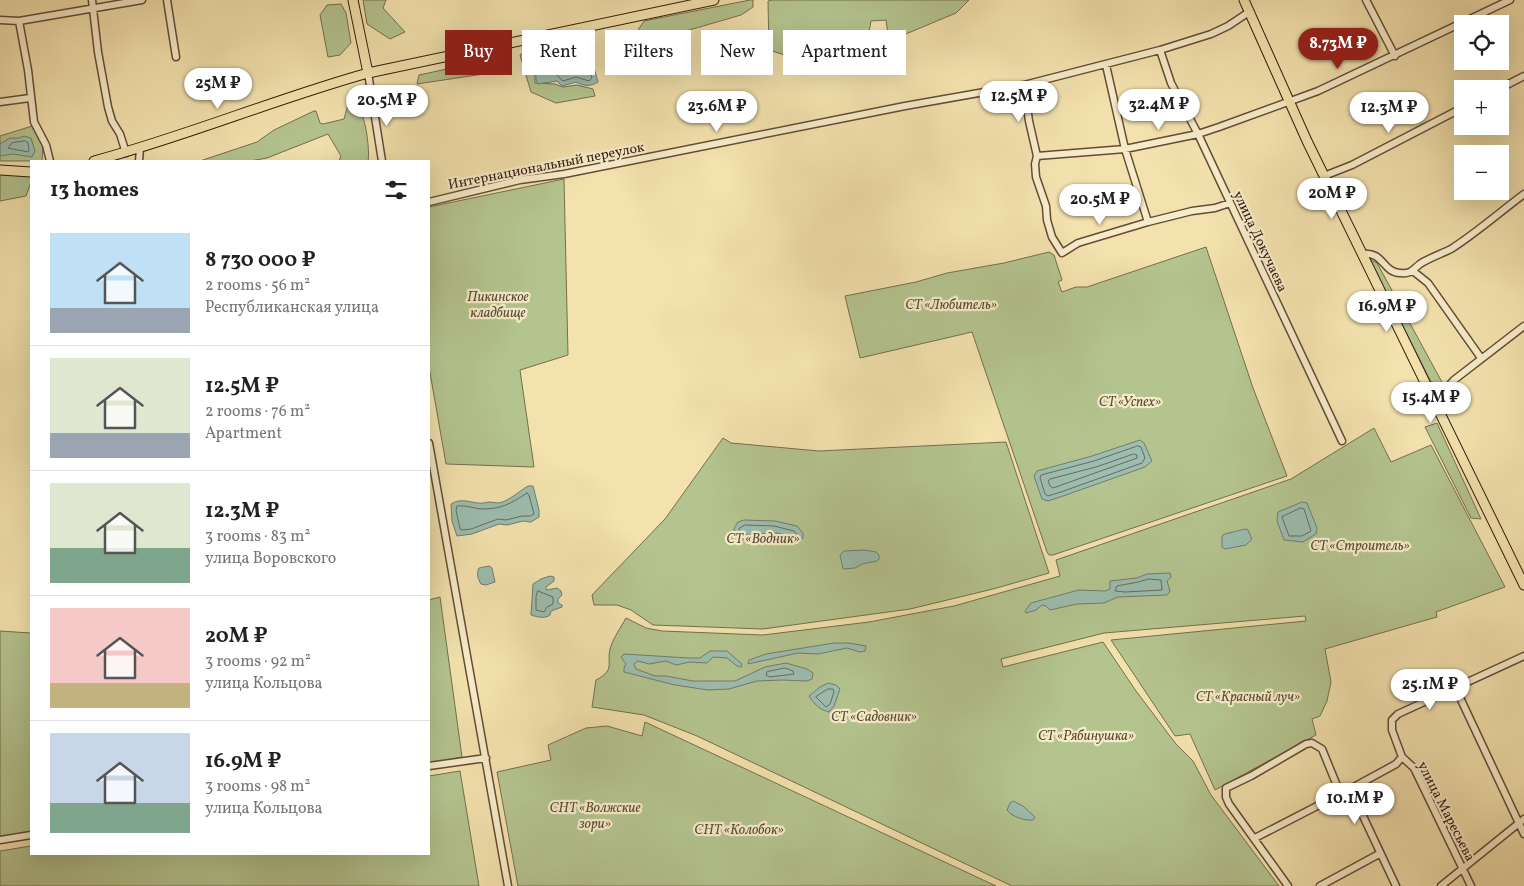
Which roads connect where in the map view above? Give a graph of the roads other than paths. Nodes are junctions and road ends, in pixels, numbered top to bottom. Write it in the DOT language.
graph roads {
  1 [pos="92,0"];
  2 [pos="142,0"];
  3 [pos="168,0"];
  4 [pos="353,0"];
  5 [pos="714,0"];
  6 [pos="1244,0"];
  7 [pos="1366,0"];
  8 [pos="1510,0"];
  9 [pos="94,9"];
  10 [pos="1249,12"];
  11 [pos="0,20"];
  12 [pos="19,21"];
  13 [pos="1160,50"];
  14 [pos="1394,56"];
  15 [pos="176,57"];
  16 [pos="1106,65"];
  17 [pos="368,73"];
  18 [pos="1524,76"];
  19 [pos="1509,84"];
  20 [pos="1024,85"];
  21 [pos="30,98"];
  22 [pos="0,102"];
  23 [pos="1289,102"];
  24 [pos="1454,112"];
  25 [pos="1198,134"];
  26 [pos="140,148"];
  27 [pos="1125,149"];
  28 [pos="126,153"];
  29 [pos="1037,156"];
  30 [pos="50,160"];
  31 [pos="98,160"];
  32 [pos="139,160"];
  33 [pos="382,160"];
  34 [pos="0,170"];
  35 [pos="30,172"];
  36 [pos="1324,176"];
  37 [pos="1524,194"];
  38 [pos="430,202"];
  39 [pos="1230,203"];
  40 [pos="1148,222"];
  41 [pos="1362,254"];
  42 [pos="1413,271"];
  43 [pos="1524,326"];
  44 [pos="1481,358"];
  45 [pos="1434,402"];
  46 [pos="1342,442"];
  47 [pos="430,449"];
  48 [pos="1524,585"];
  49 [pos="1524,656"];
  50 [pos="1455,687"];
  51 [pos="1402,757"];
  52 [pos="486,758"];
  53 [pos="430,766"];
  54 [pos="1352,788"];
  55 [pos="1340,793"];
  56 [pos="1524,819"];
  57 [pos="1518,824"];
  58 [pos="1524,834"];
  59 [pos="30,835"];
  60 [pos="1254,838"];
  61 [pos="0,840"];
  62 [pos="1379,854"];
  63 [pos="1462,869"];
  64 [pos="508,886"];
  65 [pos="1288,886"];
  66 [pos="1320,886"];
  67 [pos="1396,886"];
  68 [pos="1441,886"];
  69 [pos="1471,886"];
  1 -- 9 [label="street"];
  2 -- 9 [label="street"];
  3 -- 15 [label="street"];
  4 -- 17 [label="main road"];
  5 -- 17 [label="main road"];
  6 -- 10 [label="main road"];
  7 -- 14 [label="street"];
  8 -- 14 [label="street"];
  9 -- 12 [label="street"];
  9 -- 28 [label="street"];
  10 -- 13 [label="street, Интернациональный переулок"];
  10 -- 23 [label="main road"];
  11 -- 12 [label="street"];
  12 -- 21 [label="street"];
  13 -- 16 [label="street, Интернациональный переулок"];
  13 -- 25 [label="street, улица Докучаева"];
  14 -- 23 [label="street"];
  16 -- 20 [label="street, Интернациональный переулок"];
  16 -- 27 [label="street"];
  17 -- 26 [label="main road"];
  17 -- 33 [label="street"];
  18 -- 19 [label="street"];
  20 -- 29 [label="street"];
  20 -- 38 [label="street, Интернациональный переулок"];
  21 -- 22 [label="street"];
  21 -- 30 [label="street"];
  23 -- 25 [label="street"];
  23 -- 36 [label="main road"];
  24 -- 36 [label="street"];
  25 -- 27 [label="street"];
  25 -- 39 [label="street, улица Докучаева"];
  26 -- 28 [label="main road"];
  26 -- 32 [label="street"];
  27 -- 29 [label="street"];
  27 -- 40 [label="street"];
  28 -- 31 [label="main road"];
  29 -- 40 [label="street"];
  34 -- 35 [label="main road"];
  36 -- 41 [label="main road"];
  37 -- 42 [label="street"];
  39 -- 40 [label="street"];
  39 -- 46 [label="street, улица Докучаева"];
  41 -- 42 [label="street"];
  41 -- 45 [label="main road"];
  42 -- 44 [label="street"];
  43 -- 44 [label="street"];
  44 -- 45 [label="street"];
  45 -- 48 [label="main road"];
  47 -- 52 [label="street"];
  49 -- 50 [label="street"];
  50 -- 51 [label="street, улица Маресьева"];
  50 -- 57 [label="street"];
  51 -- 54 [label="street"];
  51 -- 63 [label="street, улица Маресьева"];
  52 -- 53 [label="street"];
  52 -- 64 [label="street"];
  54 -- 55 [label="street"];
  54 -- 62 [label="street"];
  55 -- 60 [label="street"];
  55 -- 60 [label="street"];
  56 -- 57 [label="street"];
  57 -- 58 [label="street"];
  57 -- 63 [label="street"];
  59 -- 61 [label="street"];
  60 -- 65 [label="street"];
  62 -- 66 [label="street"];
  62 -- 67 [label="street"];
  63 -- 68 [label="street"];
  63 -- 69 [label="street, улица Маресьева"];
}
